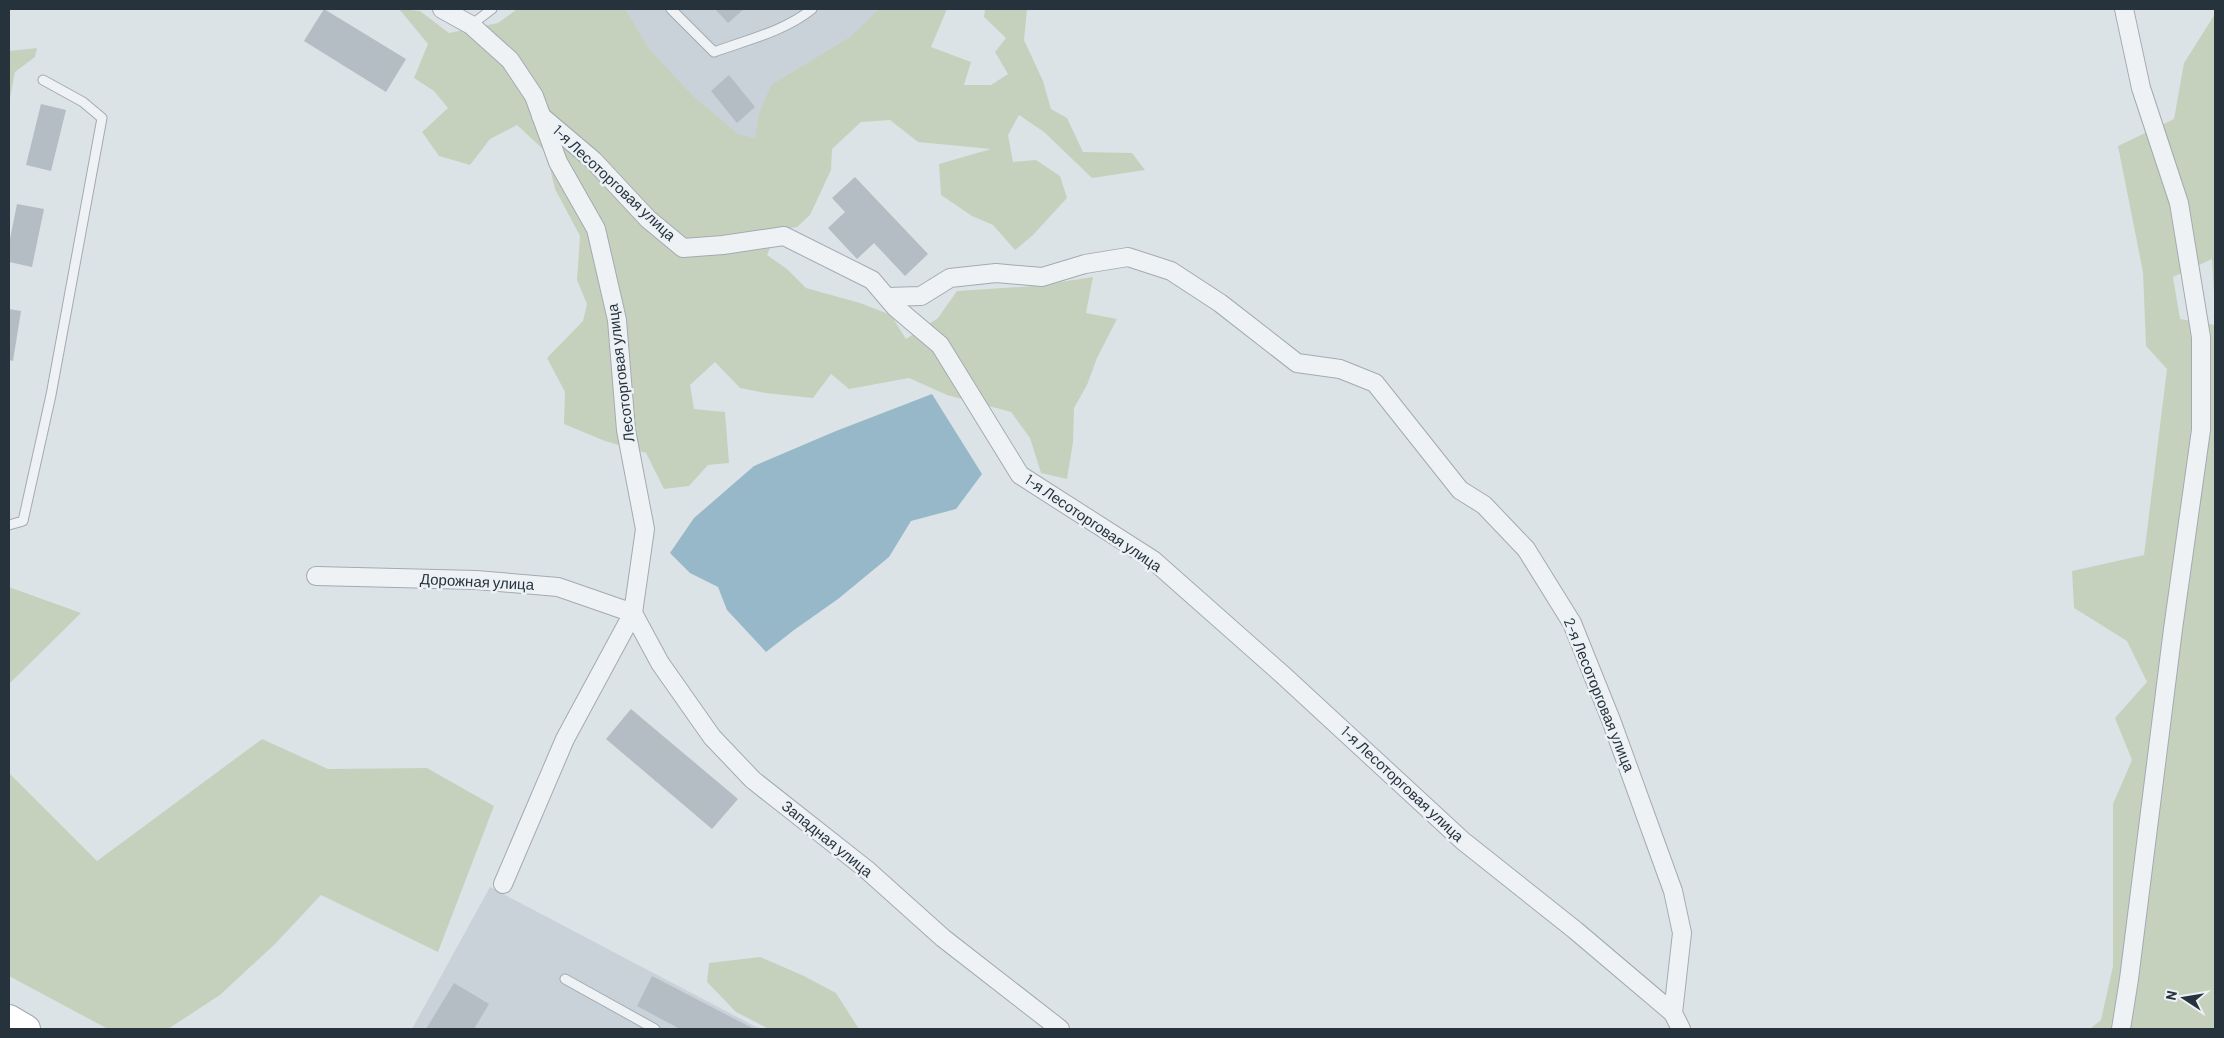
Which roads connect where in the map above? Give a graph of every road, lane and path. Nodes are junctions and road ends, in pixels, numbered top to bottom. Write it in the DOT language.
graph roads {
  1 [pos="442,9"];
  2 [pos="492,9"];
  3 [pos="671,9"];
  4 [pos="812,9"];
  5 [pos="2124,9"];
  6 [pos="471,25"];
  7 [pos="43,80"];
  8 [pos="541,116"];
  9 [pos="887,297"];
  10 [pos="9,525"];
  11 [pos="316,576"];
  12 [pos="633,613"];
  13 [pos="502,884"];
  14 [pos="565,979"];
  15 [pos="1673,1013"];
  16 [pos="9,1019"];
  17 [pos="26,1029"];
  18 [pos="655,1029"];
  19 [pos="1060,1029"];
  20 [pos="1681,1029"];
  21 [pos="2121,1029"];
  1 -- 6 [label="street, Лесоторговая улица"];
  2 -- 6 [label="lane"];
  3 -- 4 [label="lane"];
  5 -- 21 [label="street"];
  6 -- 8 [label="street, Лесоторговая улица"];
  7 -- 10 [label="lane"];
  8 -- 9 [label="street, 1-я Лесоторговая улица"];
  8 -- 12 [label="street, Лесоторговая улица"];
  9 -- 15 [label="street, 1-я Лесоторговая улица"];
  9 -- 15 [label="street, 2-я Лесоторговая улица"];
  11 -- 12 [label="street, Дорожная улица"];
  12 -- 13 [label="street"];
  12 -- 19 [label="street, Западная улица"];
  14 -- 18 [label="lane"];
  15 -- 20 [label="street"];
  16 -- 17 [label="main road"];
}
